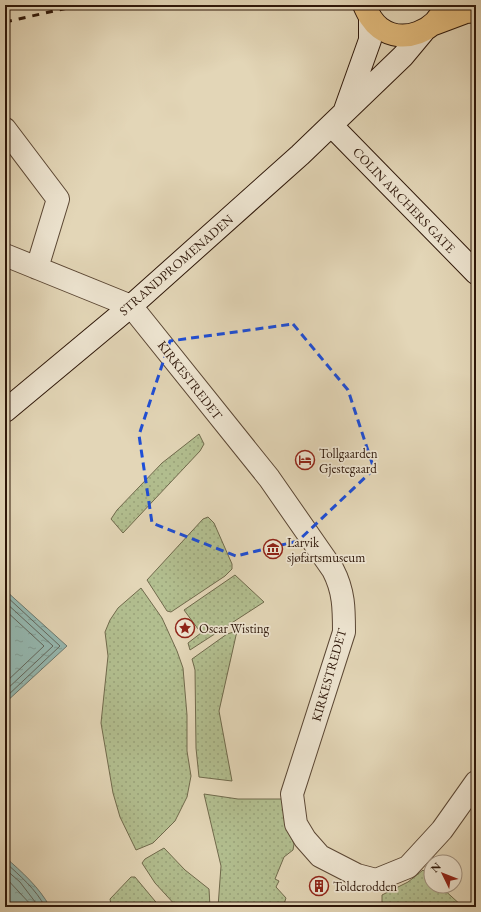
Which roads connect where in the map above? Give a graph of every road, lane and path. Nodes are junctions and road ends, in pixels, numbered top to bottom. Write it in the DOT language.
graph roads {
  1 [pos="445,5"];
  2 [pos="367,11"];
  3 [pos="476,11"];
  4 [pos="428,28"];
  5 [pos="338,120"];
  6 [pos="5,130"];
  7 [pos="5,255"];
  8 [pos="37,268"];
  9 [pos="476,273"];
  10 [pos="131,306"];
  11 [pos="5,411"];
  12 [pos="476,782"];
  1 -- 4 [label="main road"];
  2 -- 4 [label="main road"];
  2 -- 5 [label="street, STRANDPROMENADEN"];
  3 -- 4 [label="main road"];
  4 -- 5 [label="street, STRANDPROMENADEN"];
  5 -- 9 [label="street, COLIN ARCHERS GATE"];
  5 -- 10 [label="street, STRANDPROMENADEN"];
  6 -- 8 [label="street"];
  7 -- 8 [label="street, KIRKESTREDET"];
  8 -- 10 [label="street, KIRKESTREDET"];
  10 -- 11 [label="street, STRANDPROMENADEN"];
  10 -- 12 [label="street, KIRKESTREDET"];
}
